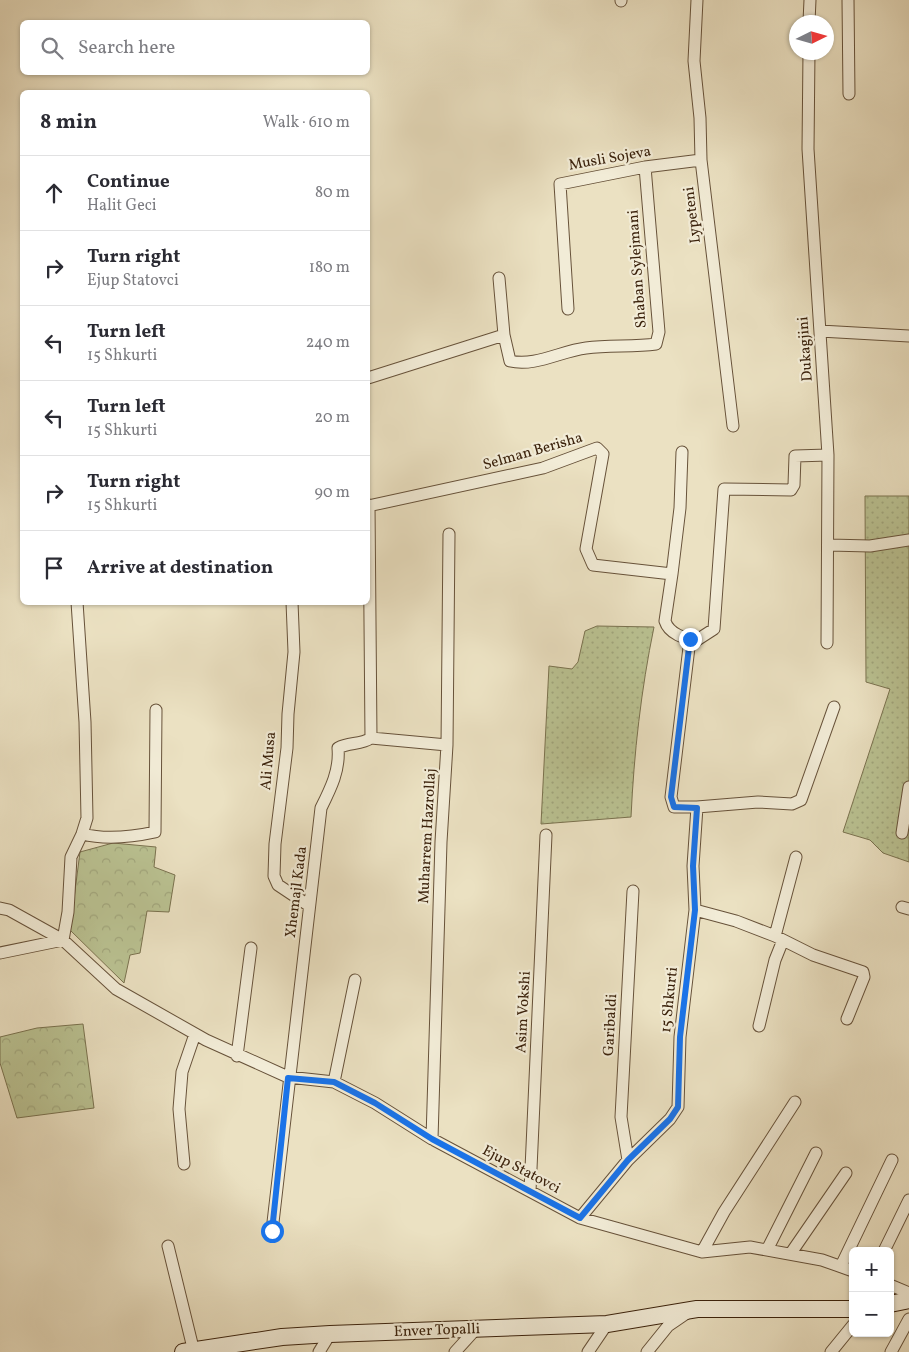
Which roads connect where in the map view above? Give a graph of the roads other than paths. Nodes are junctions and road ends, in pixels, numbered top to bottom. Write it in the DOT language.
graph roads {
  1 [pos="697,0"];
  2 [pos="810,0"];
  3 [pos="848,0"];
  4 [pos="809,15"];
  5 [pos="809,60"];
  6 [pos="849,94"];
  7 [pos="701,160"];
  8 [pos="645,167"];
  9 [pos="498,278"];
  10 [pos="568,309"];
  11 [pos="820,331"];
  12 [pos="504,336"];
  13 [pos="909,336"];
  14 [pos="370,377"];
  15 [pos="734,426"];
  16 [pos="682,452"];
  17 [pos="828,455"];
  18 [pos="370,505"];
  19 [pos="449,534"];
  20 [pos="909,540"];
  21 [pos="829,545"];
  22 [pos="672,574"];
  23 [pos="76,605"];
  24 [pos="292,605"];
  25 [pos="369,605"];
  26 [pos="690,639"];
  27 [pos="828,643"];
  28 [pos="834,708"];
  29 [pos="156,710"];
  30 [pos="371,738"];
  31 [pos="447,745"];
  32 [pos="909,787"];
  33 [pos="697,808"];
  34 [pos="902,832"];
  35 [pos="82,834"];
  36 [pos="546,835"];
  37 [pos="796,857"];
  38 [pos="633,891"];
  39 [pos="308,905"];
  40 [pos="0,908"];
  41 [pos="695,910"];
  42 [pos="779,938"];
  43 [pos="63,940"];
  44 [pos="251,948"];
  45 [pos="0,953"];
  46 [pos="355,980"];
  47 [pos="848,1019"];
  48 [pos="759,1026"];
  49 [pos="195,1034"];
  50 [pos="237,1056"];
  51 [pos="288,1078"];
  52 [pos="334,1082"];
  53 [pos="795,1102"];
  54 [pos="432,1139"];
  55 [pos="816,1153"];
  56 [pos="628,1160"];
  57 [pos="892,1160"];
  58 [pos="184,1164"];
  59 [pos="846,1173"];
  60 [pos="530,1191"];
  61 [pos="909,1200"];
  62 [pos="580,1218"];
  63 [pos="272,1231"];
  64 [pos="168,1246"];
  65 [pos="886,1247"];
  66 [pos="767,1250"];
  67 [pos="702,1252"];
  68 [pos="791,1253"];
  69 [pos="841,1266"];
  70 [pos="849,1270"];
  71 [pos="894,1287"];
  72 [pos="909,1293"];
  73 [pos="909,1300"];
  74 [pos="894,1303"];
  75 [pos="849,1309"];
  76 [pos="690,1310"];
  77 [pos="909,1320"];
  78 [pos="608,1324"];
  79 [pos="475,1330"];
  80 [pos="849,1330"];
  81 [pos="330,1334"];
  82 [pos="183,1352"];
  83 [pos="194,1352"];
  84 [pos="320,1352"];
  85 [pos="455,1352"];
  86 [pos="588,1352"];
  87 [pos="647,1352"];
  88 [pos="831,1352"];
  89 [pos="891,1352"];
  1 -- 7 [label="street, Lypeteni"];
  2 -- 4 [label="street"];
  3 -- 6 [label="street"];
  5 -- 11 [label="street, Dukagjini"];
  7 -- 8 [label="street, Musli Sojeva"];
  7 -- 15 [label="street, Lypeteni"];
  8 -- 10 [label="street, Musli Sojeva"];
  8 -- 12 [label="street, Shaban Sylejmani"];
  9 -- 12 [label="street, Shaban Sylejmani"];
  11 -- 13 [label="street"];
  11 -- 17 [label="street, Dukagjini"];
  12 -- 14 [label="street"];
  16 -- 22 [label="street"];
  17 -- 21 [label="street, Dukagjini"];
  17 -- 26 [label="street"];
  18 -- 22 [label="street, Selman Berisha"];
  19 -- 31 [label="street, Muharrem Hazrollaj"];
  20 -- 21 [label="street"];
  21 -- 27 [label="street, Dukagjini"];
  22 -- 26 [label="street"];
  23 -- 35 [label="street"];
  24 -- 39 [label="street, Ali Musa"];
  25 -- 30 [label="street"];
  26 -- 33 [label="street"];
  28 -- 33 [label="street"];
  29 -- 35 [label="street"];
  30 -- 31 [label="street, Xhemajl Kada"];
  30 -- 39 [label="street, Xhemajl Kada"];
  31 -- 54 [label="street, Muharrem Hazrollaj"];
  32 -- 34 [label="street"];
  33 -- 41 [label="street, 15 Shkurti"];
  35 -- 43 [label="street"];
  36 -- 60 [label="street, Asim Vokshi"];
  37 -- 42 [label="street"];
  38 -- 56 [label="street, Garibaldi"];
  39 -- 51 [label="street, Xhemajl Kada"];
  40 -- 43 [label="street, Ejup Statovci"];
  41 -- 42 [label="street"];
  41 -- 56 [label="street, 15 Shkurti"];
  42 -- 47 [label="street"];
  42 -- 48 [label="street"];
  43 -- 45 [label="street"];
  43 -- 49 [label="street, Ejup Statovci"];
  44 -- 50 [label="street"];
  46 -- 52 [label="street"];
  49 -- 50 [label="street, Ejup Statovci"];
  49 -- 58 [label="street"];
  50 -- 51 [label="street, Ejup Statovci"];
  51 -- 52 [label="street, Ejup Statovci"];
  51 -- 63 [label="street, Xhemajl Kada"];
  52 -- 54 [label="street, Ejup Statovci"];
  53 -- 67 [label="street"];
  54 -- 60 [label="street, Ejup Statovci"];
  55 -- 66 [label="street"];
  56 -- 62 [label="street, 15 Shkurti"];
  57 -- 69 [label="street"];
  59 -- 68 [label="street"];
  60 -- 62 [label="street, Ejup Statovci"];
  61 -- 65 [label="street"];
  62 -- 67 [label="street, Ejup Statovci"];
  64 -- 83 [label="street"];
  66 -- 67 [label="street, Ejup Statovci"];
  66 -- 68 [label="street, Ejup Statovci"];
  68 -- 69 [label="street, Ejup Statovci"];
  69 -- 70 [label="street, Ejup Statovci"];
  71 -- 72 [label="street"];
  73 -- 74 [label="main road"];
  75 -- 76 [label="main road, Enver Topalli"];
  76 -- 78 [label="main road, Enver Topalli"];
  76 -- 87 [label="street"];
  77 -- 89 [label="street"];
  78 -- 79 [label="main road, Enver Topalli"];
  78 -- 86 [label="street"];
  79 -- 81 [label="main road, Enver Topalli"];
  79 -- 85 [label="street"];
  80 -- 88 [label="street"];
  81 -- 83 [label="main road, Enver Topalli"];
  81 -- 84 [label="street"];
  82 -- 83 [label="main road, Enver Topalli"];
}
